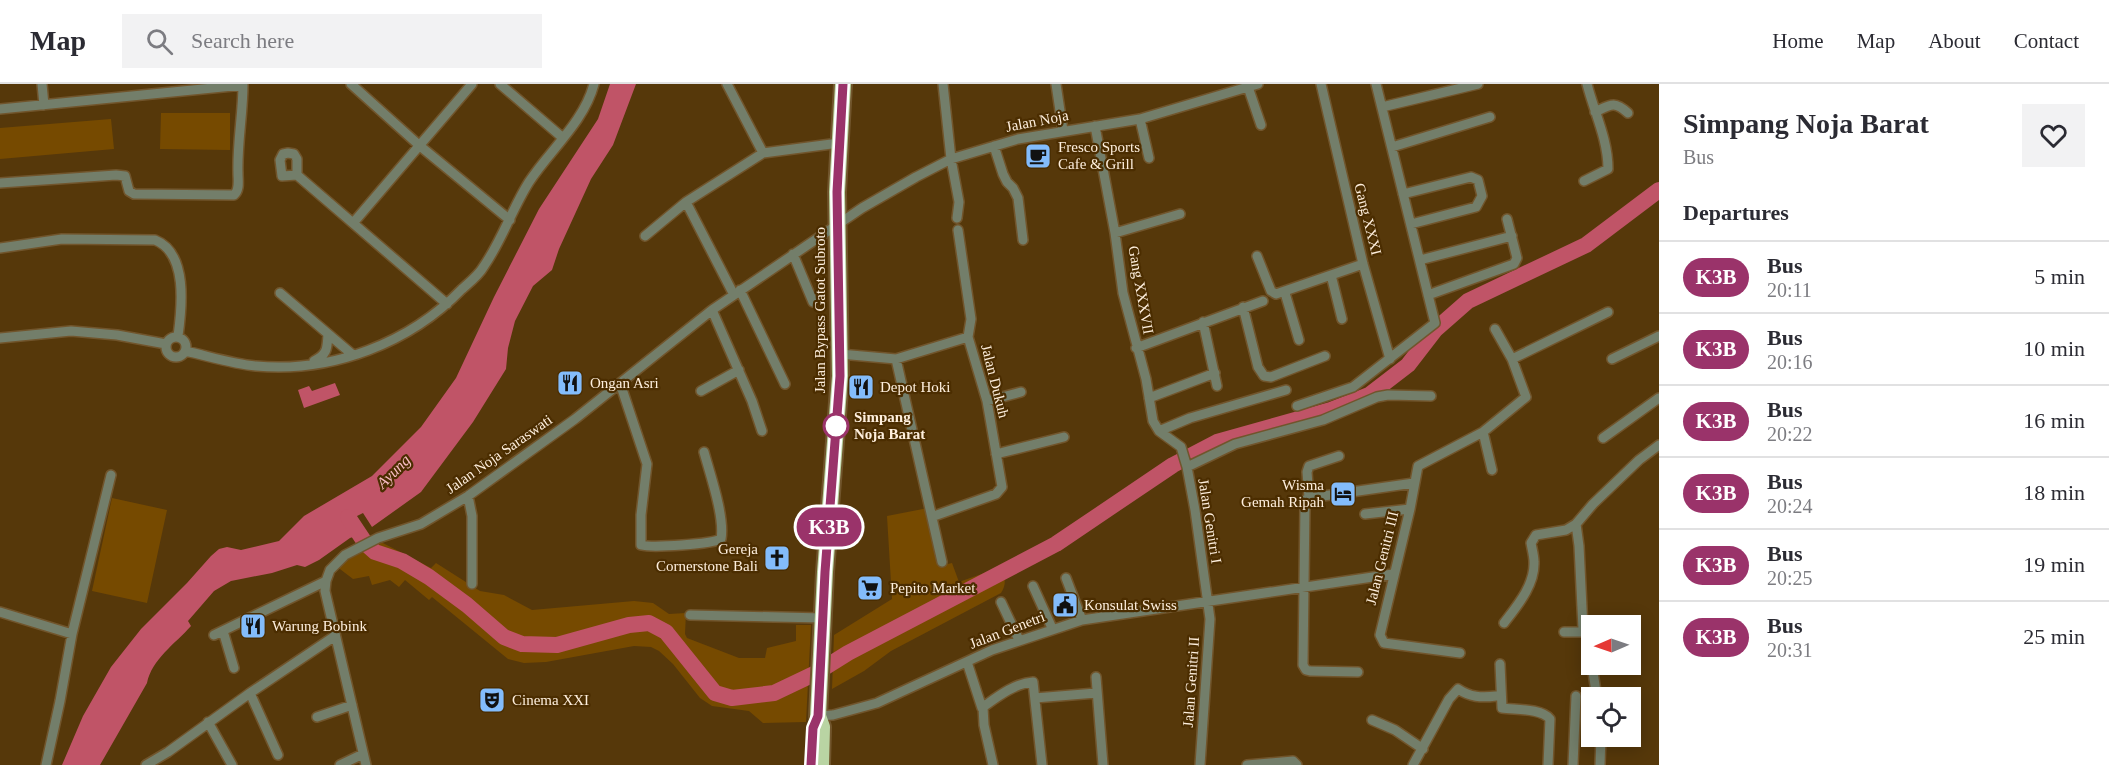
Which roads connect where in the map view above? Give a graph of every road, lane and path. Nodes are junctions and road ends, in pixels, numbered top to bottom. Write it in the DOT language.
graph roads {
  1 [pos="42,84"];
  2 [pos="243,84"];
  3 [pos="351,84"];
  4 [pos="472,84"];
  5 [pos="500,84"];
  6 [pos="594,84"];
  7 [pos="727,84"];
  8 [pos="843,84"];
  9 [pos="943,84"];
  10 [pos="1056,84"];
  11 [pos="1258,84"];
  12 [pos="1321,84"];
  13 [pos="1376,84"];
  14 [pos="1478,84"];
  15 [pos="1587,84"];
  16 [pos="1242,86"];
  17 [pos="44,105"];
  18 [pos="1382,108"];
  19 [pos="0,109"];
  20 [pos="1594,112"];
  21 [pos="1629,113"];
  22 [pos="1490,117"];
  23 [pos="1140,119"];
  24 [pos="1262,125"];
  25 [pos="1095,126"];
  26 [pos="1063,131"];
  27 [pos="563,138"];
  28 [pos="839,142"];
  29 [pos="420,146"];
  30 [pos="994,146"];
  31 [pos="1392,147"];
  32 [pos="763,153"];
  33 [pos="1149,158"];
  34 [pos="951,159"];
  35 [pos="297,175"];
  36 [pos="1584,181"];
  37 [pos="0,183"];
  38 [pos="1403,194"];
  39 [pos="686,202"];
  40 [pos="1180,214"];
  41 [pos="957,218"];
  42 [pos="1507,219"];
  43 [pos="510,220"];
  44 [pos="354,222"];
  45 [pos="842,222"];
  46 [pos="1411,224"];
  47 [pos="958,230"];
  48 [pos="1115,233"];
  49 [pos="645,236"];
  50 [pos="1512,236"];
  51 [pos="1023,240"];
  52 [pos="0,248"];
  53 [pos="793,254"];
  54 [pos="1257,256"];
  55 [pos="1420,260"];
  56 [pos="1363,264"];
  57 [pos="1331,275"];
  58 [pos="737,292"];
  59 [pos="280,293"];
  60 [pos="1285,293"];
  61 [pos="1428,295"];
  62 [pos="1263,301"];
  63 [pos="813,302"];
  64 [pos="447,304"];
  65 [pos="1243,307"];
  66 [pos="712,310"];
  67 [pos="1608,312"];
  68 [pos="1342,319"];
  69 [pos="1203,322"];
  70 [pos="1495,329"];
  71 [pos="328,334"];
  72 [pos="178,336"];
  73 [pos="1659,336"];
  74 [pos="968,337"];
  75 [pos="0,338"];
  76 [pos="1299,340"];
  77 [pos="166,344"];
  78 [pos="1136,348"];
  79 [pos="185,351"];
  80 [pos="840,354"];
  81 [pos="353,355"];
  82 [pos="1325,356"];
  83 [pos="896,359"];
  84 [pos="1390,359"];
  85 [pos="1512,359"];
  86 [pos="1612,359"];
  87 [pos="303,367"];
  88 [pos="739,370"];
  89 [pos="1215,373"];
  90 [pos="620,383"];
  91 [pos="785,384"];
  92 [pos="1217,386"];
  93 [pos="1286,390"];
  94 [pos="701,391"];
  95 [pos="1021,392"];
  96 [pos="1431,396"];
  97 [pos="1149,398"];
  98 [pos="1659,398"];
  99 [pos="987,401"];
  100 [pos="1297,406"];
  101 [pos="762,431"];
  102 [pos="1159,431"];
  103 [pos="1483,432"];
  104 [pos="1064,437"];
  105 [pos="1603,438"];
  106 [pos="1659,445"];
  107 [pos="704,452"];
  108 [pos="996,454"];
  109 [pos="1339,456"];
  110 [pos="1187,465"];
  111 [pos="1492,470"];
  112 [pos="111,475"];
  113 [pos="1414,483"];
  114 [pos="468,496"];
  115 [pos="1309,498"];
  116 [pos="1410,509"];
  117 [pos="1365,514"];
  118 [pos="934,516"];
  119 [pos="1576,524"];
  120 [pos="942,562"];
  121 [pos="1393,574"];
  122 [pos="1066,578"];
  123 [pos="326,581"];
  124 [pos="472,584"];
  125 [pos="1033,586"];
  126 [pos="1305,586"];
  127 [pos="1209,601"];
  128 [pos="1001,602"];
  129 [pos="0,612"];
  130 [pos="690,615"];
  131 [pos="1082,620"];
  132 [pos="823,622"];
  133 [pos="1504,623"];
  134 [pos="1052,628"];
  135 [pos="1564,632"];
  136 [pos="72,634"];
  137 [pos="335,636"];
  138 [pos="1019,640"];
  139 [pos="1460,653"];
  140 [pos="967,662"];
  141 [pos="1500,664"];
  142 [pos="234,668"];
  143 [pos="1358,672"];
  144 [pos="1096,677"];
  145 [pos="250,693"];
  146 [pos="1096,693"];
  147 [pos="1496,696"];
  148 [pos="1576,696"];
  149 [pos="1035,698"];
  150 [pos="352,705"];
  151 [pos="982,708"];
  152 [pos="819,710"];
  153 [pos="317,717"];
  154 [pos="1372,720"];
  155 [pos="208,722"];
  156 [pos="1601,747"];
  157 [pos="1423,748"];
  158 [pos="363,754"];
  159 [pos="278,755"];
  160 [pos="160,756"];
  161 [pos="46,765"];
  162 [pos="146,765"];
  163 [pos="166,765"];
  164 [pos="232,765"];
  165 [pos="340,765"];
  166 [pos="366,765"];
  167 [pos="811,765"];
  168 [pos="820,765"];
  169 [pos="993,765"];
  170 [pos="1042,765"];
  171 [pos="1102,765"];
  172 [pos="1200,765"];
  173 [pos="1247,765"];
  174 [pos="1297,765"];
  175 [pos="1413,765"];
  176 [pos="1548,765"];
  177 [pos="1573,765"];
  178 [pos="1600,765"];
  1 -- 17 [label="street"];
  2 -- 17 [label="street"];
  2 -- 37 [label="street"];
  3 -- 29 [label="street"];
  4 -- 29 [label="street"];
  5 -- 27 [label="street"];
  6 -- 27 [label="street"];
  7 -- 32 [label="street"];
  8 -- 28 [label="highway, Jalan Bypass Gatot Subroto"];
  9 -- 34 [label="street"];
  10 -- 26 [label="street"];
  11 -- 16 [label="street, Jalan Noja"];
  12 -- 56 [label="street, Gang XXXI"];
  13 -- 18 [label="street"];
  14 -- 18 [label="street"];
  15 -- 20 [label="street"];
  16 -- 23 [label="street, Jalan Noja"];
  16 -- 24 [label="street"];
  17 -- 19 [label="street"];
  18 -- 31 [label="street"];
  20 -- 21 [label="street"];
  20 -- 36 [label="street"];
  22 -- 31 [label="street"];
  23 -- 25 [label="street, Jalan Noja"];
  23 -- 33 [label="street"];
  25 -- 26 [label="street, Jalan Noja"];
  25 -- 48 [label="street, Gang XXXVII"];
  26 -- 30 [label="street, Jalan Noja"];
  27 -- 43 [label="street"];
  28 -- 32 [label="street"];
  28 -- 45 [label="highway, Jalan Bypass Gatot Subroto"];
  29 -- 43 [label="street"];
  29 -- 44 [label="street"];
  30 -- 34 [label="street, Jalan Noja"];
  30 -- 51 [label="street"];
  31 -- 38 [label="street"];
  32 -- 39 [label="street"];
  34 -- 41 [label="street"];
  34 -- 45 [label="street, Jalan Noja"];
  35 -- 44 [label="street"];
  38 -- 46 [label="street"];
  38 -- 46 [label="street"];
  39 -- 49 [label="street"];
  39 -- 58 [label="street"];
  40 -- 48 [label="street"];
  42 -- 50 [label="street"];
  43 -- 64 [label="street"];
  44 -- 64 [label="street"];
  45 -- 53 [label="street, Jalan Noja Saraswati"];
  45 -- 80 [label="highway, Jalan Bypass Gatot Subroto"];
  46 -- 55 [label="street"];
  47 -- 74 [label="street"];
  48 -- 78 [label="street, Gang XXXVII"];
  50 -- 55 [label="street"];
  50 -- 61 [label="street"];
  52 -- 72 [label="street"];
  53 -- 58 [label="street, Jalan Noja Saraswati"];
  53 -- 63 [label="street"];
  54 -- 60 [label="street"];
  55 -- 61 [label="street"];
  56 -- 57 [label="street"];
  56 -- 84 [label="street, Gang XXXI"];
  57 -- 60 [label="street"];
  57 -- 68 [label="street"];
  58 -- 66 [label="street, Jalan Noja Saraswati"];
  58 -- 91 [label="street"];
  59 -- 71 [label="street"];
  60 -- 76 [label="street"];
  61 -- 84 [label="street"];
  62 -- 65 [label="street"];
  64 -- 81 [label="street"];
  65 -- 69 [label="street"];
  65 -- 82 [label="street"];
  66 -- 88 [label="street"];
  66 -- 90 [label="street, Jalan Noja Saraswati"];
  67 -- 85 [label="street"];
  69 -- 78 [label="street"];
  69 -- 89 [label="street"];
  70 -- 85 [label="street, Jalan Genitri III"];
  71 -- 81 [label="street"];
  71 -- 87 [label="street"];
  72 -- 77 [label="street"];
  72 -- 79 [label="street"];
  73 -- 86 [label="street"];
  74 -- 83 [label="street, Jalan Dukuh"];
  74 -- 99 [label="street, Jalan Dukuh"];
  75 -- 77 [label="street"];
  77 -- 79 [label="street"];
  78 -- 97 [label="street, Gang XXXVII"];
  79 -- 87 [label="street"];
  80 -- 83 [label="street, Jalan Dukuh"];
  80 -- 132 [label="highway, Jalan Bypass Gatot Subroto"];
  81 -- 87 [label="street"];
  83 -- 118 [label="street"];
  84 -- 100 [label="street"];
  85 -- 103 [label="street, Jalan Genitri III"];
  88 -- 94 [label="street"];
  88 -- 101 [label="street"];
  89 -- 92 [label="street"];
  89 -- 97 [label="street"];
  90 -- 107 [label="street"];
  90 -- 114 [label="street, Jalan Noja Saraswati"];
  93 -- 102 [label="street"];
  95 -- 99 [label="street"];
  96 -- 110 [label="street"];
  97 -- 102 [label="street, Gang XXXVII"];
  98 -- 105 [label="street"];
  99 -- 108 [label="street, Jalan Dukuh"];
  102 -- 110 [label="street, Jalan Genitri I"];
  103 -- 111 [label="street"];
  103 -- 113 [label="street, Jalan Genitri III"];
  104 -- 108 [label="street"];
  106 -- 119 [label="street"];
  108 -- 118 [label="street, Jalan Dukuh"];
  109 -- 115 [label="street"];
  110 -- 127 [label="street, Jalan Genitri I"];
  112 -- 136 [label="street"];
  113 -- 115 [label="street, Jalan Genitri III"];
  113 -- 116 [label="street, Jalan Genitri III"];
  114 -- 123 [label="street, Jalan Noja Saraswati"];
  114 -- 124 [label="street"];
  115 -- 126 [label="street"];
  116 -- 117 [label="street"];
  116 -- 121 [label="street, Jalan Genitri III"];
  118 -- 120 [label="street"];
  119 -- 133 [label="street"];
  119 -- 135 [label="street"];
  121 -- 126 [label="street, Jalan Genetri"];
  121 -- 139 [label="street, Jalan Genitri III"];
  122 -- 131 [label="street"];
  123 -- 137 [label="street"];
  123 -- 142 [label="street"];
  125 -- 134 [label="street"];
  126 -- 127 [label="street, Jalan Genetri"];
  126 -- 143 [label="street"];
  127 -- 131 [label="street, Jalan Genetri"];
  127 -- 172 [label="street, Jalan Genitri II"];
  128 -- 138 [label="street"];
  129 -- 136 [label="street"];
  130 -- 132 [label="street"];
  131 -- 134 [label="street, Jalan Genetri"];
  132 -- 152 [label="highway, Jalan Bypass Gatot Subroto"];
  134 -- 138 [label="street, Jalan Genetri"];
  136 -- 161 [label="street"];
  137 -- 145 [label="street"];
  137 -- 150 [label="street"];
  138 -- 140 [label="street, Jalan Genetri"];
  140 -- 151 [label="street"];
  140 -- 152 [label="street, Jalan Genetri"];
  141 -- 176 [label="street"];
  144 -- 146 [label="street"];
  145 -- 155 [label="street"];
  145 -- 159 [label="street"];
  146 -- 149 [label="street"];
  146 -- 171 [label="street"];
  147 -- 157 [label="street"];
  148 -- 177 [label="street"];
  149 -- 151 [label="street"];
  149 -- 170 [label="street"];
  150 -- 153 [label="street"];
  150 -- 158 [label="street"];
  151 -- 169 [label="street"];
  152 -- 167 [label="highway, Jalan Bypass Gatot Subroto"];
  152 -- 168 [label="highway, Jalan Bypass Gatot Subroto"];
  154 -- 157 [label="street"];
  155 -- 160 [label="street"];
  155 -- 164 [label="street"];
  156 -- 178 [label="street"];
  157 -- 175 [label="street"];
  158 -- 165 [label="street"];
  158 -- 166 [label="street"];
  160 -- 162 [label="street"];
  160 -- 163 [label="street"];
  173 -- 174 [label="street"];
}
